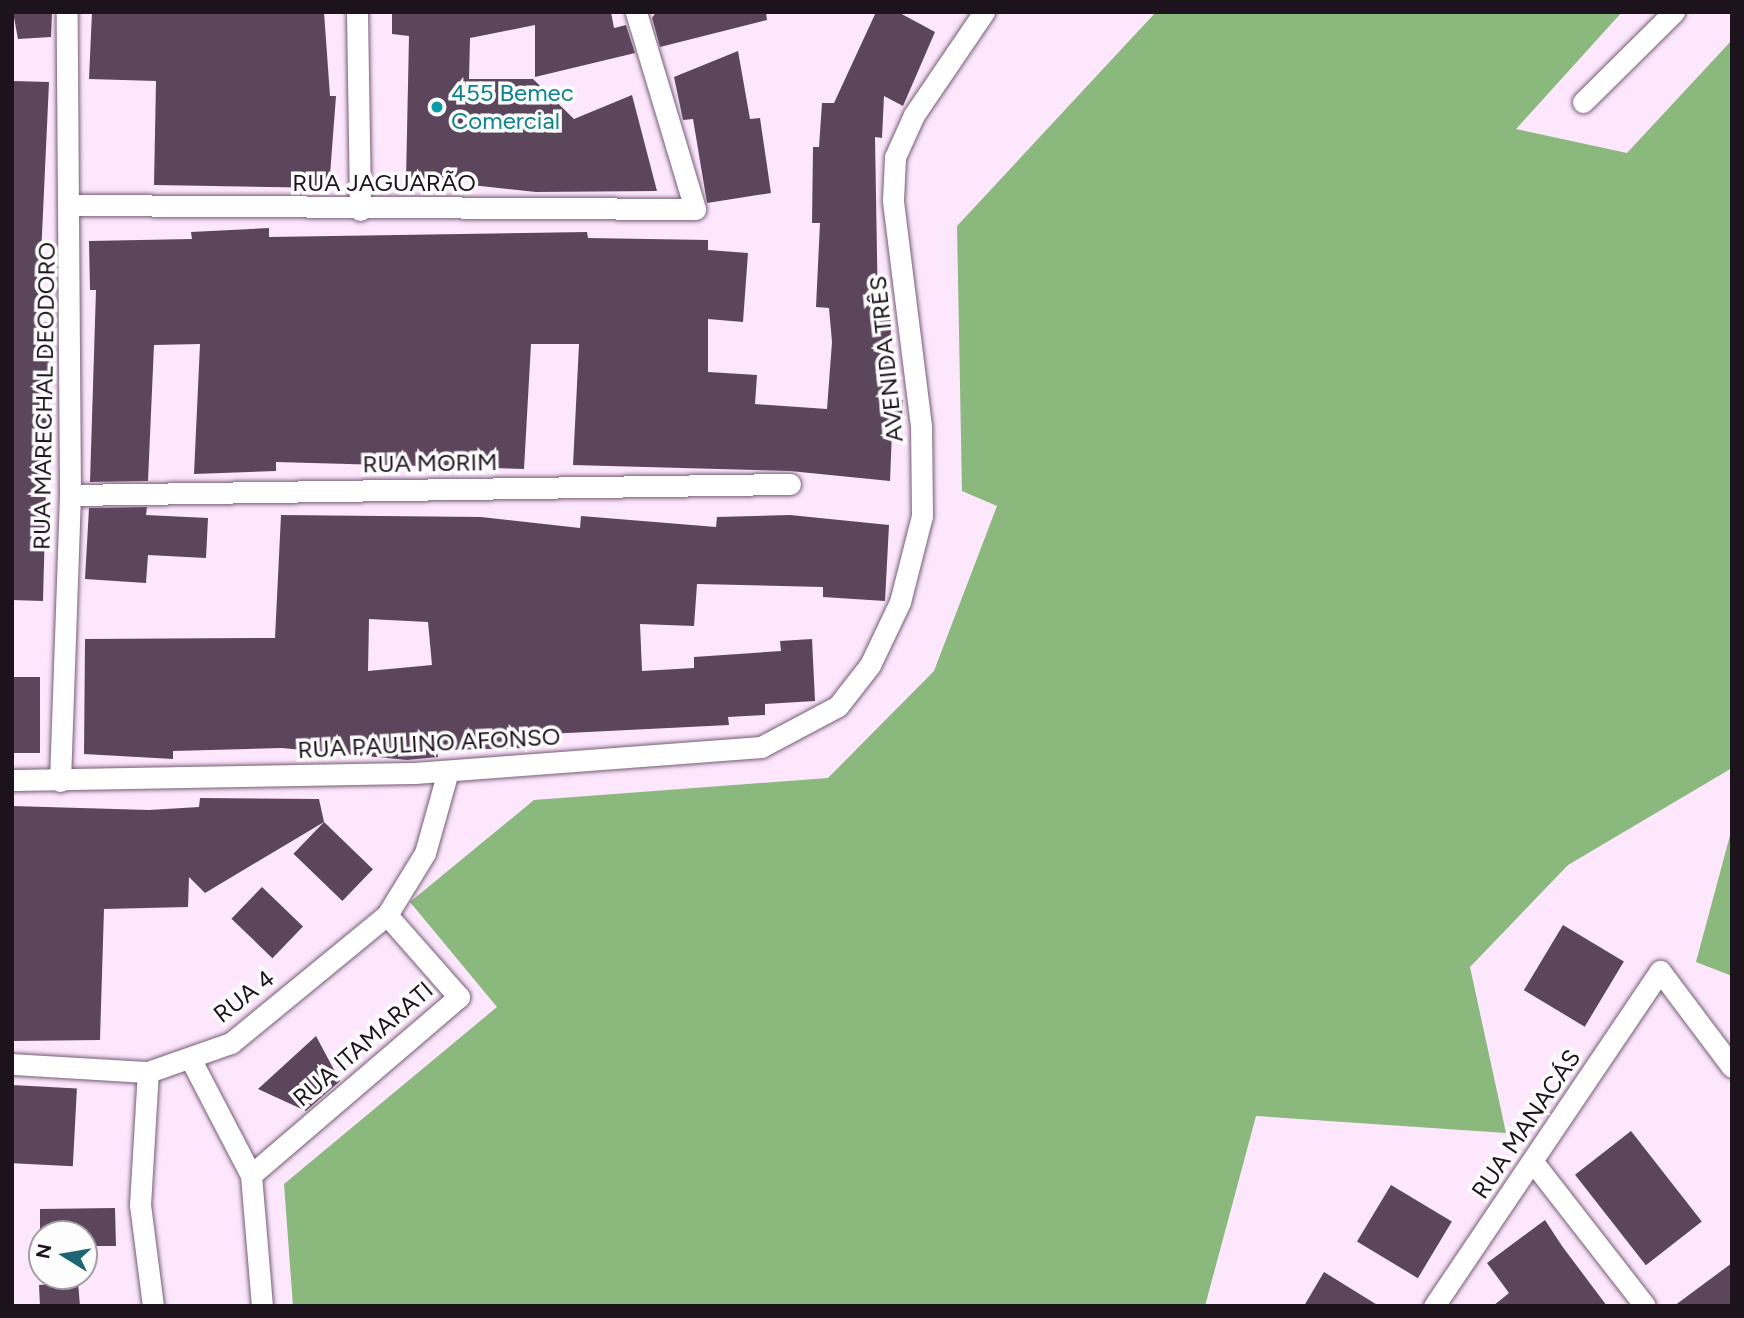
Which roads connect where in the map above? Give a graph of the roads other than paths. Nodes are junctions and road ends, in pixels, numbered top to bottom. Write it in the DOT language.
graph roads {
  1 [pos="67,12"];
  2 [pos="357,12"];
  3 [pos="636,12"];
  4 [pos="984,12"];
  5 [pos="1674,12"];
  6 [pos="1583,102"];
  7 [pos="72,205"];
  8 [pos="360,210"];
  9 [pos="790,484"];
  10 [pos="70,495"];
  11 [pos="838,706"];
  12 [pos="448,771"];
  13 [pos="12,780"];
  14 [pos="60,781"];
  15 [pos="387,915"];
  16 [pos="190,1058"];
  17 [pos="12,1063"];
  18 [pos="1732,1067"];
  19 [pos="148,1072"];
  20 [pos="1533,1161"];
  21 [pos="251,1175"];
  22 [pos="153,1306"];
  23 [pos="261,1306"];
  24 [pos="1434,1306"];
  25 [pos="1645,1306"];
  1 -- 7 [label="street, RUA MARECHAL DEODORO"];
  2 -- 8 [label="street"];
  3 -- 8 [label="street, RUA JAGUARÃO"];
  4 -- 11 [label="street, AVENIDA TRÊS"];
  5 -- 6 [label="street"];
  7 -- 8 [label="street, RUA JAGUARÃO"];
  7 -- 10 [label="street, RUA MARECHAL DEODORO"];
  9 -- 10 [label="street, RUA MORIM"];
  10 -- 14 [label="street, RUA MARECHAL DEODORO"];
  11 -- 12 [label="street, RUA PAULINO AFONSO"];
  12 -- 14 [label="street, RUA PAULINO AFONSO"];
  12 -- 15 [label="street, RUA 4"];
  13 -- 14 [label="street, RUA PAULINO AFONSO"];
  15 -- 16 [label="street, RUA 4"];
  15 -- 21 [label="street, RUA ITAMARATI"];
  16 -- 19 [label="street, RUA 4"];
  16 -- 21 [label="street"];
  17 -- 19 [label="street"];
  18 -- 20 [label="street, RUA MANACÁS"];
  19 -- 22 [label="street"];
  20 -- 24 [label="street, RUA MANACÁS"];
  20 -- 25 [label="street"];
  21 -- 23 [label="street"];
}
